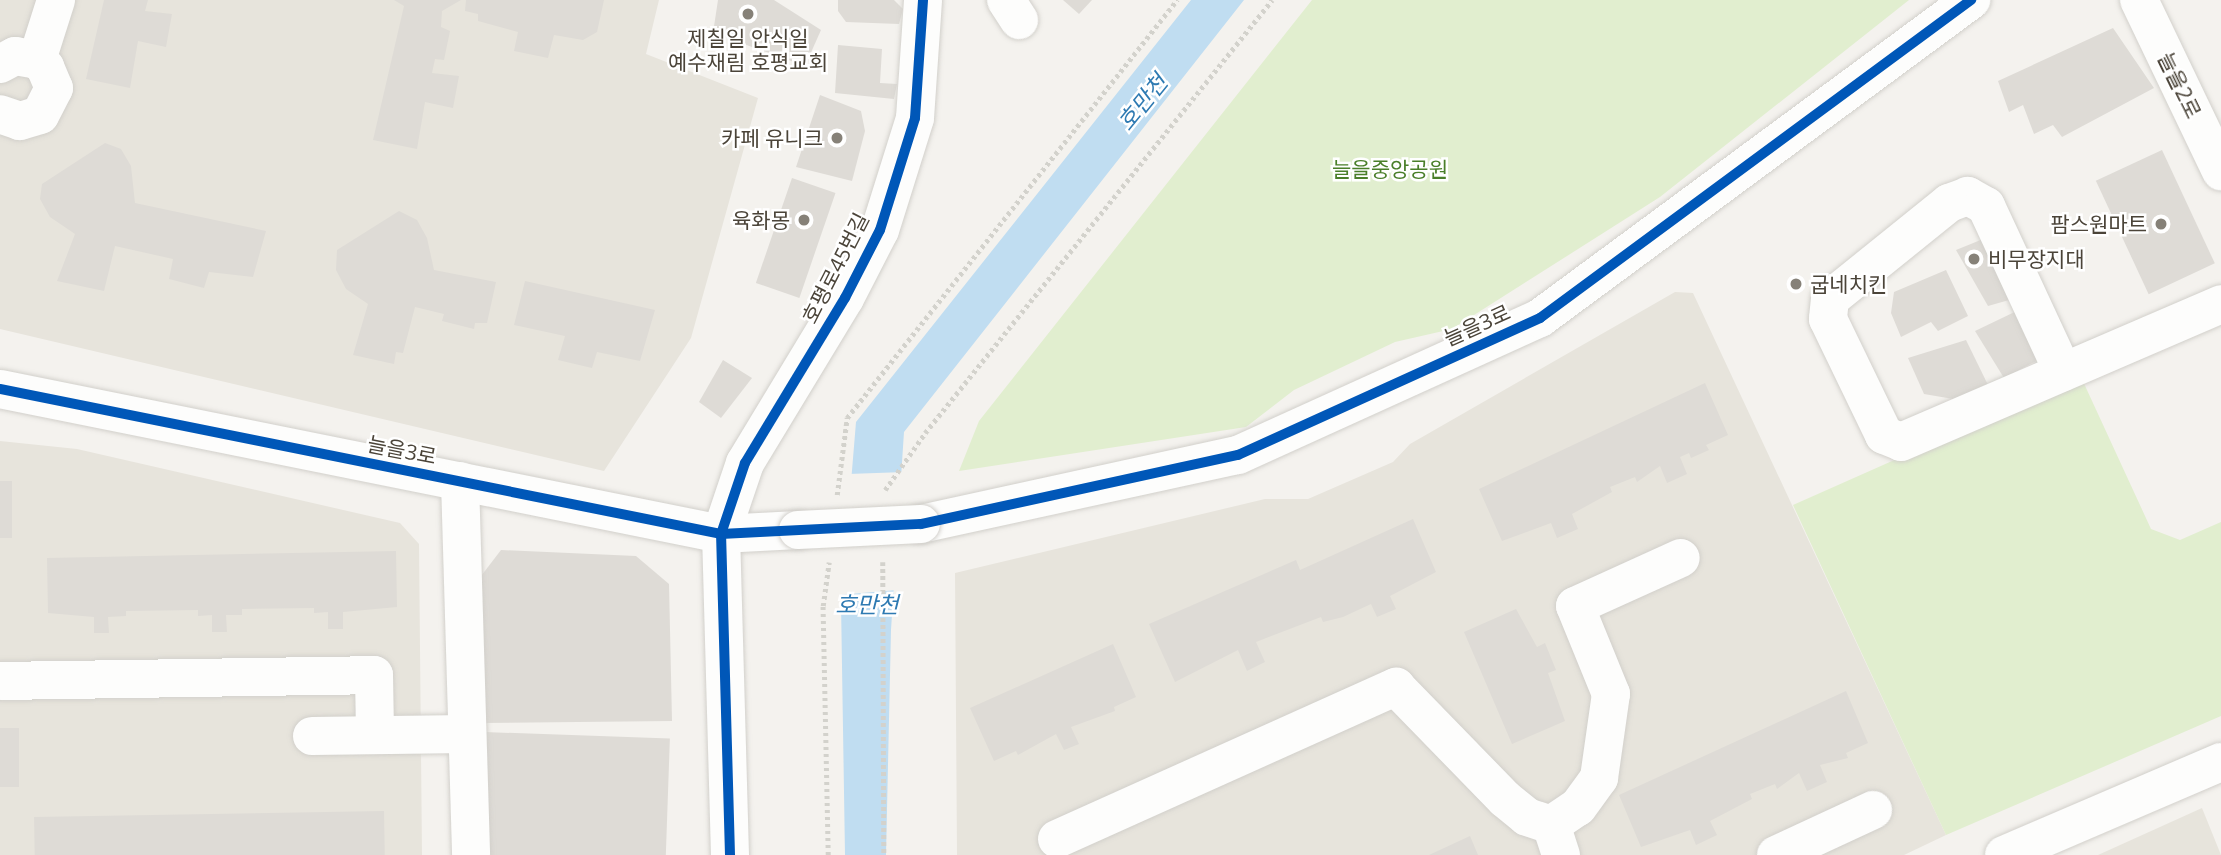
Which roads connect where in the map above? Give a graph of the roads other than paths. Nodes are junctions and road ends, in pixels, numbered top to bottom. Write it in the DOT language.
graph roads {
  1 [pos="56,0"];
  2 [pos="923,0"];
  3 [pos="1971,0"];
  4 [pos="2139,0"];
  5 [pos="37,60"];
  6 [pos="0,64"];
  7 [pos="0,114"];
  8 [pos="2221,171"];
  9 [pos="2221,303"];
  10 [pos="2063,372"];
  11 [pos="0,389"];
  12 [pos="460,481"];
  13 [pos="720,534"];
  14 [pos="1681,558"];
  15 [pos="0,681"];
  16 [pos="467,734"];
  17 [pos="312,736"];
  18 [pos="375,736"];
  19 [pos="2221,762"];
  20 [pos="1873,810"];
  21 [pos="1057,839"];
  22 [pos="1556,840"];
  23 [pos="471,855"];
  24 [pos="730,855"];
  25 [pos="1776,855"];
  26 [pos="2004,855"];
  1 -- 5 [label="street"];
  2 -- 13 [label="street, 호평로45번길"];
  3 -- 13 [label="street, 늘을3로, bridge"];
  4 -- 8 [label="street, 늘을2로"];
  5 -- 6 [label="street"];
  5 -- 7 [label="street"];
  9 -- 10 [label="street"];
  10 -- 10 [label="street"];
  11 -- 12 [label="street, 늘을3로"];
  12 -- 13 [label="street, 늘을3로"];
  12 -- 16 [label="street"];
  13 -- 24 [label="street"];
  14 -- 22 [label="street"];
  15 -- 18 [label="street"];
  16 -- 18 [label="street"];
  16 -- 23 [label="street"];
  17 -- 18 [label="street"];
  19 -- 26 [label="street"];
  20 -- 25 [label="street"];
  21 -- 22 [label="street"];
}
